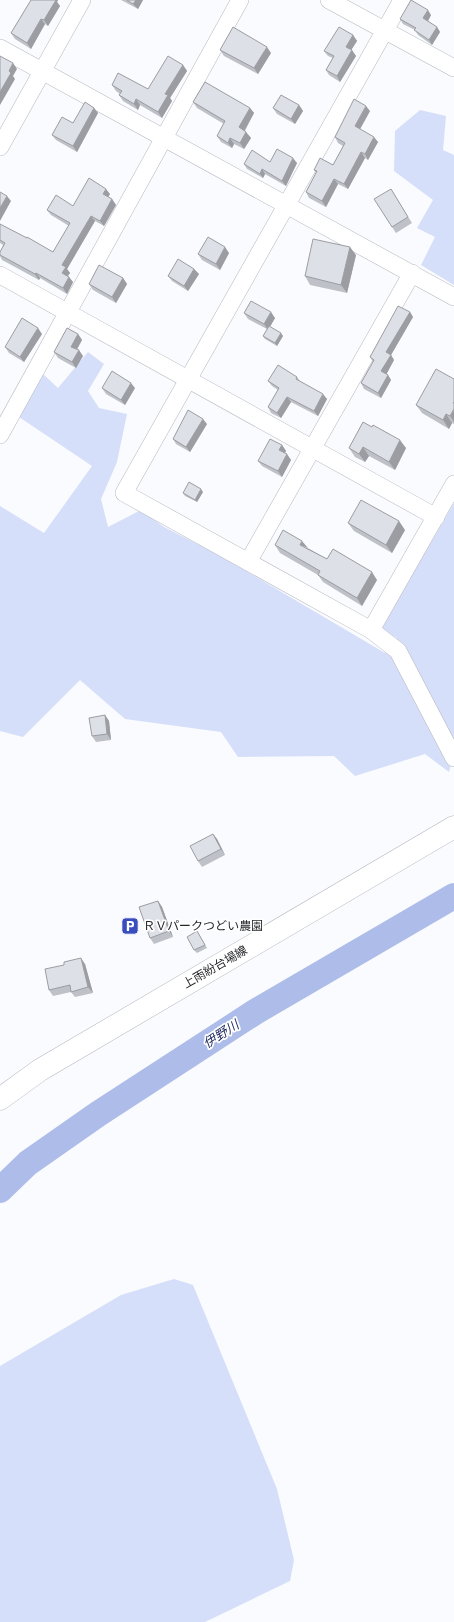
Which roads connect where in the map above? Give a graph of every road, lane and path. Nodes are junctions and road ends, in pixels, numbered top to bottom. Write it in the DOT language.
graph roads {
  1 [pos="82,0"];
  2 [pos="240,0"];
  3 [pos="329,0"];
  4 [pos="402,0"];
  5 [pos="385,30"];
  6 [pos="0,48"];
  7 [pos="454,68"];
  8 [pos="42,72"];
  9 [pos="163,138"];
  10 [pos="0,147"];
  11 [pos="286,206"];
  12 [pos="412,273"];
  13 [pos="0,275"];
  14 [pos="454,297"];
  15 [pos="68,313"];
  16 [pos="189,380"];
  17 [pos="0,435"];
  18 [pos="311,449"];
  19 [pos="454,484"];
  20 [pos="436,517"];
  21 [pos="248,562"];
  22 [pos="371,630"];
  23 [pos="454,758"];
  24 [pos="454,827"];
  25 [pos="0,1098"];
  1 -- 8 [label="street"];
  2 -- 9 [label="street"];
  3 -- 5 [label="street"];
  4 -- 5 [label="street"];
  5 -- 7 [label="street"];
  5 -- 11 [label="street"];
  6 -- 8 [label="street"];
  8 -- 9 [label="street"];
  8 -- 10 [label="street"];
  9 -- 11 [label="street"];
  9 -- 15 [label="street"];
  11 -- 12 [label="street"];
  11 -- 16 [label="street"];
  12 -- 14 [label="street"];
  12 -- 18 [label="street"];
  13 -- 15 [label="street"];
  15 -- 16 [label="street"];
  15 -- 17 [label="street"];
  16 -- 18 [label="street"];
  16 -- 21 [label="street"];
  18 -- 20 [label="street"];
  18 -- 21 [label="street"];
  19 -- 20 [label="street"];
  20 -- 22 [label="street"];
  21 -- 22 [label="street"];
  22 -- 23 [label="street"];
  24 -- 25 [label="main road, 上雨紛台場線"];
}
